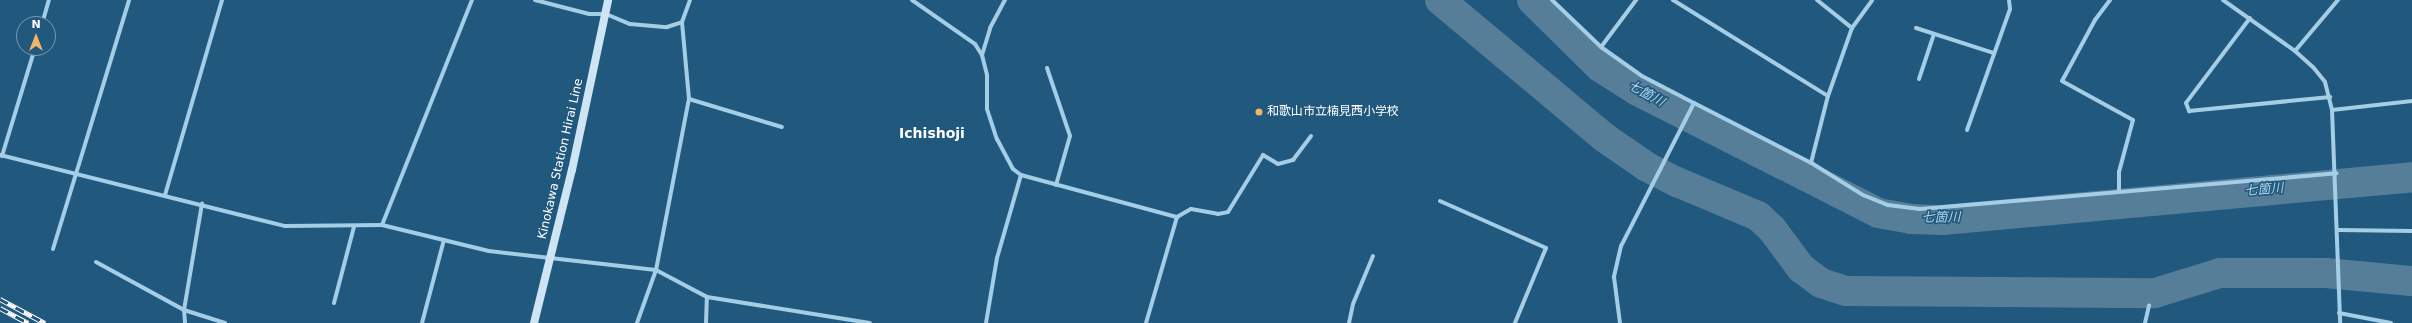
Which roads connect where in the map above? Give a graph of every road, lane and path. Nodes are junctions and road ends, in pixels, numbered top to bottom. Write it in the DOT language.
graph roads {
  1 [pos="49,0"];
  2 [pos="129,0"];
  3 [pos="222,0"];
  4 [pos="472,0"];
  5 [pos="535,0"];
  6 [pos="690,0"];
  7 [pos="912,0"];
  8 [pos="1005,0"];
  9 [pos="1552,0"];
  10 [pos="1636,0"];
  11 [pos="1674,0"];
  12 [pos="1817,0"];
  13 [pos="1872,0"];
  14 [pos="2010,0"];
  15 [pos="2110,0"];
  16 [pos="2223,0"];
  17 [pos="2338,0"];
  18 [pos="608,1"];
  19 [pos="606,14"];
  20 [pos="44,16"];
  21 [pos="2250,18"];
  22 [pos="682,22"];
  23 [pos="1852,28"];
  24 [pos="1916,28"];
  25 [pos="1934,34"];
  26 [pos="1601,47"];
  27 [pos="2294,51"];
  28 [pos="1994,53"];
  29 [pos="982,55"];
  30 [pos="32,56"];
  31 [pos="1047,68"];
  32 [pos="1919,78"];
  33 [pos="1828,96"];
  34 [pos="2330,97"];
  35 [pos="689,99"];
  36 [pos="2412,102"];
  37 [pos="1694,103"];
  38 [pos="2332,110"];
  39 [pos="782,127"];
  40 [pos="1967,130"];
  41 [pos="1311,136"];
  42 [pos="1,155"];
  43 [pos="1811,163"];
  44 [pos="76,173"];
  45 [pos="1021,175"];
  46 [pos="2336,175"];
  47 [pos="1056,185"];
  48 [pos="2119,192"];
  49 [pos="165,195"];
  50 [pos="1440,201"];
  51 [pos="202,204"];
  52 [pos="1177,217"];
  53 [pos="382,225"];
  54 [pos="354,227"];
  55 [pos="2338,230"];
  56 [pos="2412,231"];
  57 [pos="444,240"];
  58 [pos="53,249"];
  59 [pos="1373,256"];
  60 [pos="550,258"];
  61 [pos="96,262"];
  62 [pos="656,270"];
  63 [pos="707,297"];
  64 [pos="334,303"];
  65 [pos="2149,305"];
  66 [pos="184,310"];
  67 [pos="2339,313"];
  68 [pos="185,323"];
  69 [pos="225,323"];
  70 [pos="422,323"];
  71 [pos="534,323"];
  72 [pos="637,323"];
  73 [pos="706,323"];
  74 [pos="870,323"];
  75 [pos="986,323"];
  76 [pos="1146,323"];
  77 [pos="1349,323"];
  78 [pos="1515,323"];
  79 [pos="1620,323"];
  80 [pos="2145,323"];
  81 [pos="2340,323"];
  82 [pos="2391,323"];
  1 -- 20 [label="street"];
  2 -- 44 [label="street"];
  3 -- 49 [label="street"];
  4 -- 53 [label="street"];
  5 -- 19 [label="street"];
  6 -- 22 [label="street"];
  7 -- 29 [label="street"];
  8 -- 29 [label="street"];
  9 -- 26 [label="street"];
  10 -- 26 [label="street"];
  11 -- 33 [label="street"];
  12 -- 23 [label="street"];
  13 -- 23 [label="street"];
  14 -- 28 [label="street"];
  15 -- 48 [label="street"];
  16 -- 21 [label="street"];
  17 -- 27 [label="street"];
  18 -- 19 [label="main road, Kinokawa Station Hirai Line"];
  19 -- 22 [label="street"];
  19 -- 60 [label="main road, Kinokawa Station Hirai Line"];
  21 -- 27 [label="street"];
  21 -- 34 [label="street"];
  22 -- 35 [label="street"];
  23 -- 33 [label="street"];
  24 -- 25 [label="street"];
  25 -- 28 [label="street"];
  25 -- 32 [label="street"];
  26 -- 37 [label="street"];
  27 -- 34 [label="street"];
  28 -- 40 [label="street"];
  29 -- 45 [label="street"];
  30 -- 42 [label="street"];
  31 -- 47 [label="street"];
  33 -- 43 [label="street"];
  34 -- 38 [label="street"];
  35 -- 39 [label="street"];
  35 -- 62 [label="street"];
  36 -- 38 [label="street"];
  37 -- 43 [label="street"];
  37 -- 79 [label="street"];
  38 -- 46 [label="street"];
  41 -- 52 [label="street"];
  42 -- 44 [label="street"];
  43 -- 48 [label="street"];
  44 -- 49 [label="street"];
  44 -- 58 [label="street"];
  45 -- 47 [label="street"];
  45 -- 75 [label="street"];
  46 -- 48 [label="street"];
  46 -- 55 [label="street"];
  47 -- 52 [label="street"];
  49 -- 51 [label="street"];
  50 -- 78 [label="street"];
  51 -- 54 [label="street"];
  51 -- 66 [label="street"];
  52 -- 76 [label="street"];
  53 -- 54 [label="street"];
  53 -- 57 [label="street"];
  54 -- 64 [label="street"];
  55 -- 56 [label="street"];
  55 -- 67 [label="street"];
  57 -- 60 [label="street"];
  57 -- 70 [label="street"];
  59 -- 77 [label="street"];
  60 -- 62 [label="street"];
  60 -- 71 [label="main road, Kinokawa Station Hirai Line"];
  61 -- 66 [label="street"];
  62 -- 63 [label="street"];
  62 -- 72 [label="street"];
  63 -- 73 [label="street"];
  63 -- 74 [label="street"];
  65 -- 80 [label="street"];
  66 -- 68 [label="street"];
  66 -- 69 [label="street"];
  67 -- 81 [label="street"];
  67 -- 82 [label="street"];
}
